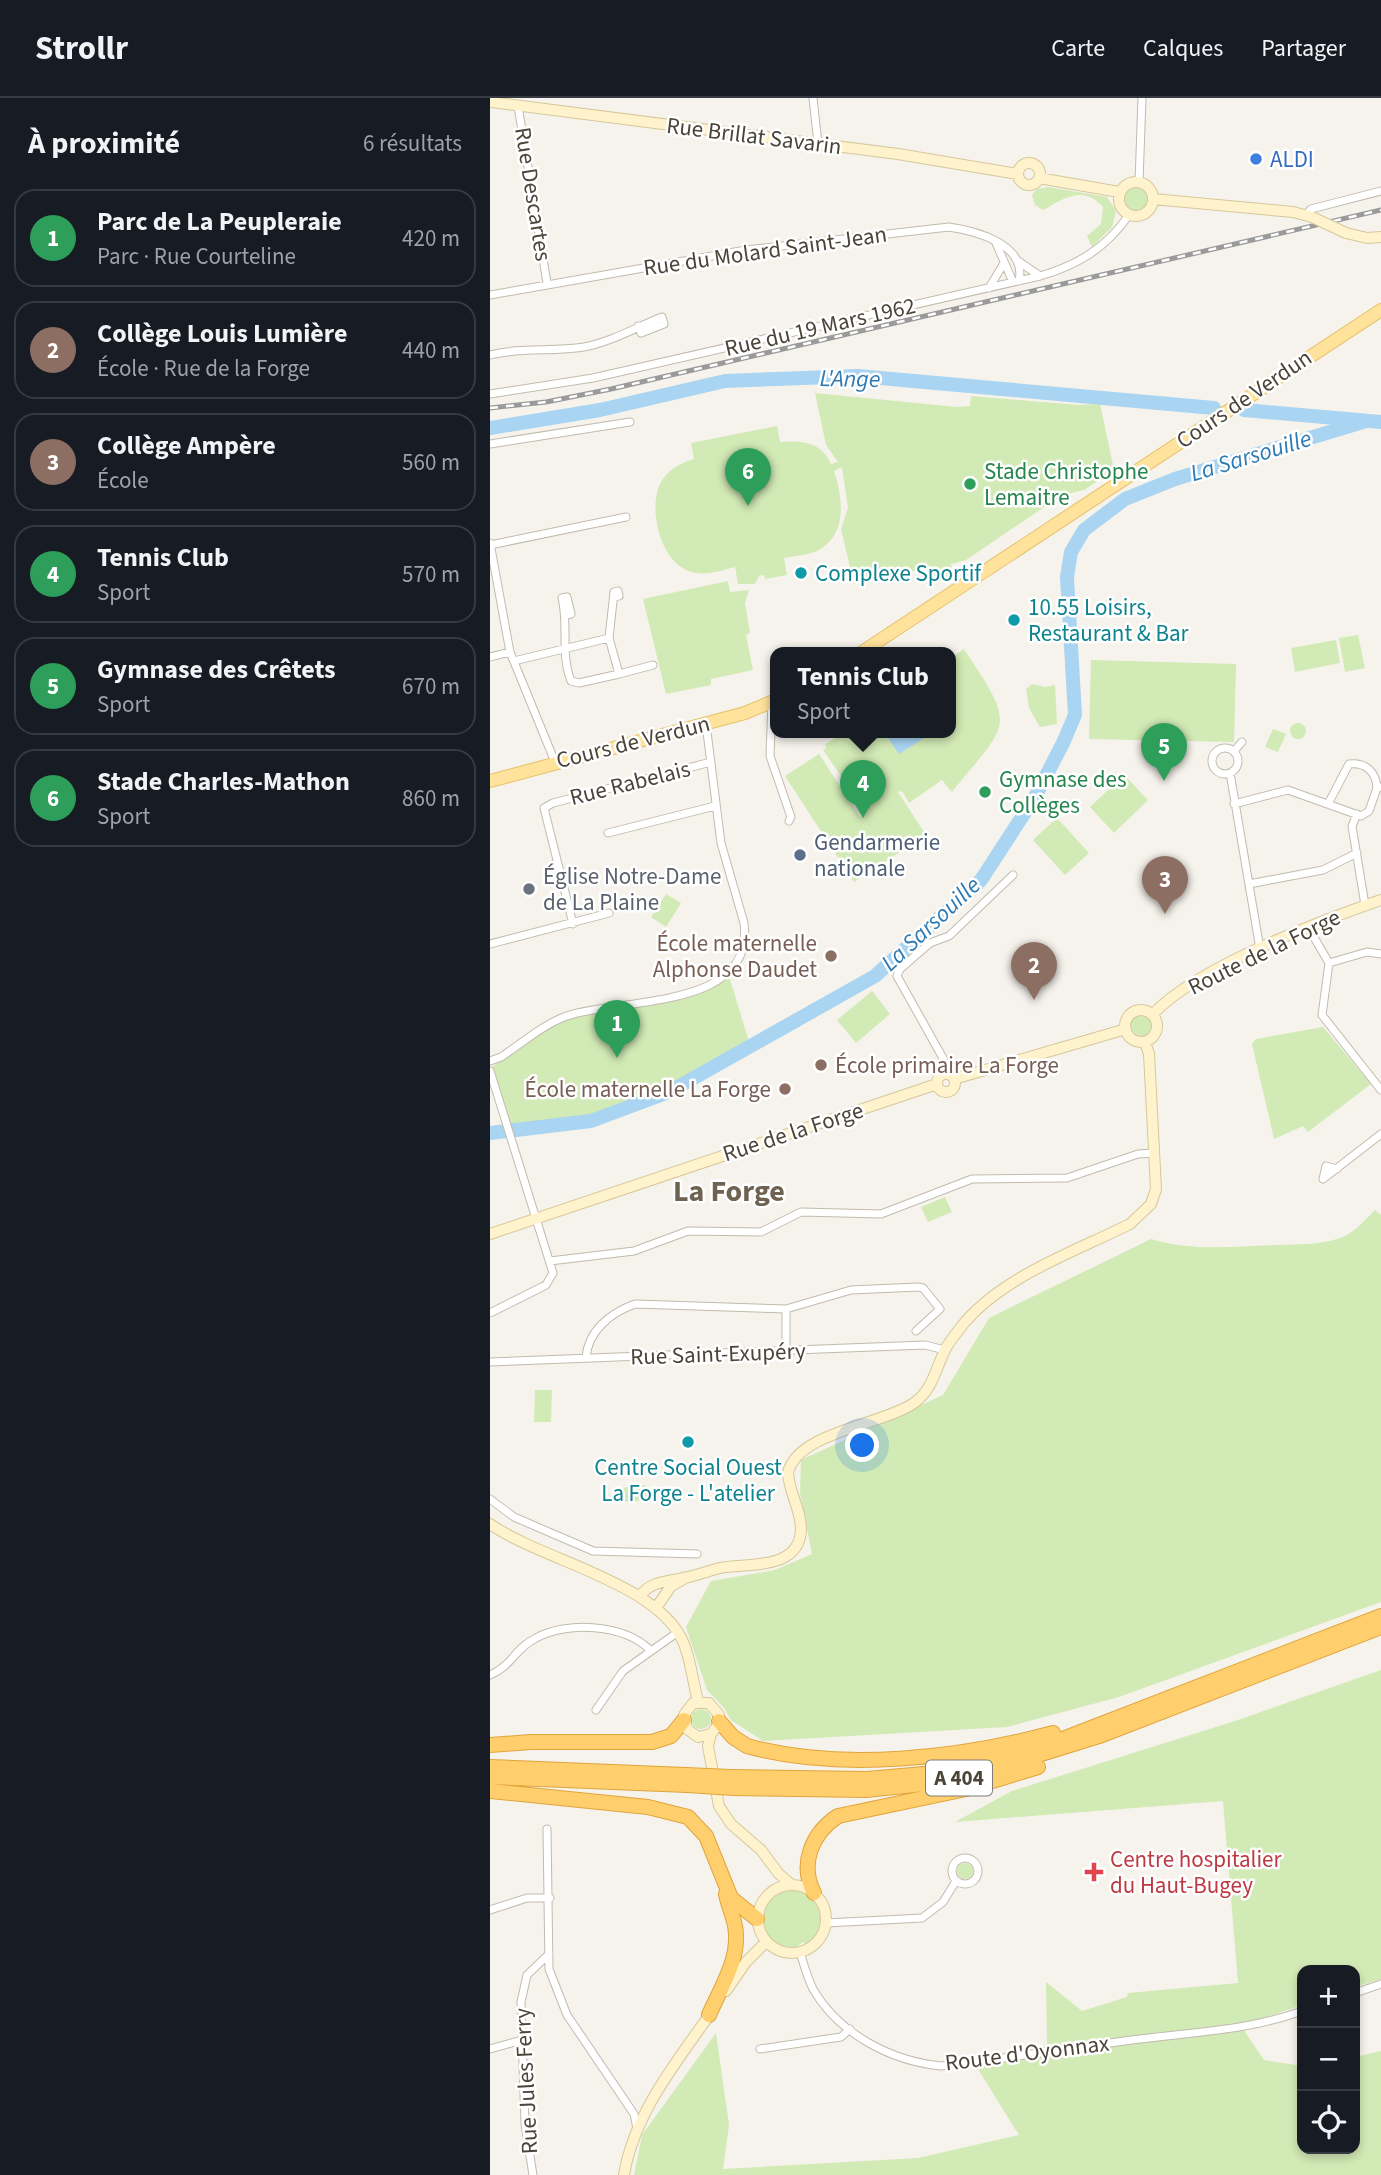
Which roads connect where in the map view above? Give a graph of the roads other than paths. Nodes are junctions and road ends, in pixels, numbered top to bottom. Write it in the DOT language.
graph roads {
  1 [pos="813,98"];
  2 [pos="1142,98"];
  3 [pos="490,102"];
  4 [pos="519,106"];
  5 [pos="818,144"];
  6 [pos="1139,182"];
  7 [pos="1381,191"];
  8 [pos="1119,192"];
  9 [pos="1153,199"];
  10 [pos="1129,215"];
  11 [pos="1309,216"];
  12 [pos="1381,237"];
  13 [pos="993,240"];
  14 [pos="1018,261"];
  15 [pos="1004,262"];
  16 [pos="1040,276"];
  17 [pos="1016,281"];
  18 [pos="547,283"];
  19 [pos="989,288"];
  20 [pos="490,295"];
  21 [pos="1381,310"];
  22 [pos="638,326"];
  23 [pos="490,355"];
  24 [pos="490,394"];
  25 [pos="629,422"];
  26 [pos="490,444"];
  27 [pos="626,517"];
  28 [pos="490,544"];
  29 [pos="615,597"];
  30 [pos="566,615"];
  31 [pos="609,638"];
  32 [pos="870,647"];
  33 [pos="563,650"];
  34 [pos="510,652"];
  35 [pos="490,657"];
  36 [pos="514,661"];
  37 [pos="653,666"];
  38 [pos="619,674"];
  39 [pos="770,701"];
  40 [pos="706,724"];
  41 [pos="771,738"];
  42 [pos="1241,742"];
  43 [pos="1234,751"];
  44 [pos="555,762"];
  45 [pos="711,762"];
  46 [pos="1230,773"];
  47 [pos="490,781"];
  48 [pos="1379,788"];
  49 [pos="1234,804"];
  50 [pos="1328,804"];
  51 [pos="715,806"];
  52 [pos="1357,814"];
  53 [pos="789,821"];
  54 [pos="608,834"];
  55 [pos="1357,853"];
  56 [pos="1013,875"];
  57 [pos="1249,884"];
  58 [pos="1381,900"];
  59 [pos="1365,905"];
  60 [pos="609,914"];
  61 [pos="573,924"];
  62 [pos="1308,927"];
  63 [pos="490,944"];
  64 [pos="1260,949"];
  65 [pos="1381,954"];
  66 [pos="1329,963"];
  67 [pos="1153,1014"];
  68 [pos="1126,1029"];
  69 [pos="1145,1042"];
  70 [pos="490,1061"];
  71 [pos="491,1075"];
  72 [pos="950,1077"];
  73 [pos="937,1084"];
  74 [pos="1381,1090"];
  75 [pos="1381,1134"];
  76 [pos="1156,1153"];
  77 [pos="1337,1169"];
  78 [pos="537,1218"];
  79 [pos="490,1234"];
  80 [pos="550,1261"];
  81 [pos="786,1308"];
  82 [pos="490,1313"];
  83 [pos="916,1331"];
  84 [pos="946,1350"];
  85 [pos="786,1351"];
  86 [pos="586,1358"];
  87 [pos="490,1362"];
  88 [pos="490,1499"];
  89 [pos="490,1524"];
  90 [pos="697,1554"];
  91 [pos="684,1578"];
  92 [pos="640,1596"];
  93 [pos="656,1608"];
  94 [pos="1381,1616"];
  95 [pos="1381,1627"];
  96 [pos="678,1632"];
  97 [pos="650,1650"];
  98 [pos="490,1675"];
  99 [pos="698,1702"];
  100 [pos="1174,1707"];
  101 [pos="1142,1709"];
  102 [pos="596,1710"];
  103 [pos="684,1720"];
  104 [pos="719,1721"];
  105 [pos="711,1734"];
  106 [pos="694,1735"];
  107 [pos="490,1745"];
  108 [pos="490,1767"];
  109 [pos="490,1777"];
  110 [pos="686,1780"];
  111 [pos="732,1782"];
  112 [pos="490,1791"];
  113 [pos="547,1829"];
  114 [pos="720,1869"];
  115 [pos="956,1881"];
  116 [pos="792,1885"];
  117 [pos="771,1891"];
  118 [pos="814,1893"];
  119 [pos="550,1898"];
  120 [pos="490,1910"];
  121 [pos="757,1919"];
  122 [pos="826,1923"];
  123 [pos="766,1942"];
  124 [pos="800,1952"];
  125 [pos="549,1954"];
  126 [pos="1381,1984"];
  127 [pos="1360,1991"];
  128 [pos="1297,2013"];
  129 [pos="709,2015"];
  130 [pos="850,2029"];
  131 [pos="522,2040"];
  132 [pos="490,2049"];
  133 [pos="760,2049"];
  134 [pos="649,2106"];
  135 [pos="633,2113"];
  136 [pos="638,2129"];
  137 [pos="533,2175"];
  138 [pos="624,2175"];
  1 -- 5 [label="street"];
  2 -- 6 [label="street"];
  3 -- 4 [label="main road, Rue Brillat Savarin"];
  4 -- 5 [label="main road, Rue Brillat Savarin"];
  4 -- 18 [label="street, Rue Descartes"];
  5 -- 8 [label="main road, Rue Brillat Savarin"];
  6 -- 8 [label="main road"];
  6 -- 9 [label="main road"];
  7 -- 11 [label="street"];
  8 -- 10 [label="main road"];
  9 -- 10 [label="main road"];
  9 -- 11 [label="main road"];
  10 -- 16 [label="street, Rue du 19 Mars 1962"];
  11 -- 12 [label="main road, bridge"];
  13 -- 14 [label="street"];
  13 -- 15 [label="street"];
  13 -- 18 [label="street, Rue du Molard Saint-Jean"];
  14 -- 16 [label="street"];
  14 -- 17 [label="street"];
  15 -- 17 [label="street"];
  15 -- 19 [label="street"];
  16 -- 17 [label="street, Rue du 19 Mars 1962"];
  17 -- 19 [label="street, Rue du 19 Mars 1962"];
  18 -- 20 [label="street, Rue du Molard Saint-Jean"];
  19 -- 24 [label="street, Rue du 19 Mars 1962"];
  21 -- 32 [label="main road, Cours de Verdun"];
  22 -- 23 [label="street"];
  25 -- 26 [label="street"];
  27 -- 28 [label="street"];
  28 -- 34 [label="street"];
  29 -- 31 [label="street"];
  30 -- 33 [label="street"];
  31 -- 33 [label="street"];
  31 -- 38 [label="street"];
  33 -- 36 [label="street"];
  33 -- 38 [label="street"];
  34 -- 35 [label="street"];
  34 -- 36 [label="street"];
  36 -- 44 [label="street"];
  37 -- 38 [label="street"];
  39 -- 40 [label="main road, Cours de Verdun"];
  40 -- 44 [label="main road, Cours de Verdun"];
  40 -- 45 [label="street"];
  41 -- 53 [label="street"];
  42 -- 43 [label="street"];
  43 -- 46 [label="street"];
  43 -- 46 [label="street"];
  44 -- 47 [label="main road, Cours de Verdun"];
  45 -- 51 [label="street"];
  45 -- 61 [label="street, Rue Rabelais"];
  46 -- 49 [label="street"];
  48 -- 50 [label="street"];
  48 -- 52 [label="street"];
  49 -- 50 [label="street"];
  49 -- 57 [label="street"];
  50 -- 52 [label="street"];
  51 -- 54 [label="street"];
  51 -- 70 [label="street"];
  52 -- 55 [label="street"];
  55 -- 57 [label="street"];
  55 -- 59 [label="street"];
  56 -- 72 [label="street"];
  57 -- 64 [label="street"];
  58 -- 59 [label="main road, Route de la Forge"];
  59 -- 62 [label="main road, Route de la Forge"];
  60 -- 61 [label="street"];
  61 -- 63 [label="street"];
  62 -- 64 [label="main road, Route de la Forge"];
  62 -- 66 [label="street"];
  64 -- 67 [label="main road, Route de la Forge"];
  65 -- 66 [label="street"];
  66 -- 74 [label="street"];
  67 -- 68 [label="main road"];
  67 -- 69 [label="main road"];
  68 -- 69 [label="main road"];
  68 -- 72 [label="main road"];
  69 -- 76 [label="main road"];
  71 -- 78 [label="street"];
  72 -- 73 [label="main road"];
  72 -- 73 [label="main road"];
  73 -- 78 [label="main road, Rue de la Forge"];
  75 -- 77 [label="street"];
  76 -- 80 [label="street"];
  76 -- 84 [label="main road"];
  78 -- 79 [label="main road, Rue de la Forge"];
  78 -- 80 [label="street"];
  80 -- 82 [label="street"];
  81 -- 83 [label="street"];
  81 -- 85 [label="street"];
  81 -- 86 [label="street"];
  84 -- 85 [label="street, Rue Saint-Exupéry"];
  84 -- 91 [label="main road"];
  85 -- 86 [label="street, Rue Saint-Exupéry"];
  86 -- 87 [label="street, Rue Saint-Exupéry"];
  88 -- 90 [label="street"];
  89 -- 92 [label="main road"];
  91 -- 92 [label="main road"];
  91 -- 93 [label="main road"];
  92 -- 93 [label="main road"];
  93 -- 96 [label="main road"];
  94 -- 101 [label="highway, A 404"];
  95 -- 100 [label="highway, A 404"];
  96 -- 97 [label="street"];
  96 -- 99 [label="main road"];
  97 -- 98 [label="street"];
  97 -- 102 [label="street"];
  99 -- 103 [label="main road"];
  99 -- 104 [label="main road"];
  100 -- 111 [label="highway, A 404"];
  100 -- 118 [label="highway"];
  101 -- 104 [label="highway"];
  101 -- 111 [label="highway, A 404"];
  103 -- 106 [label="main road"];
  103 -- 107 [label="highway"];
  104 -- 105 [label="main road"];
  105 -- 106 [label="main road"];
  105 -- 116 [label="main road"];
  106 -- 117 [label="main road"];
  108 -- 110 [label="highway, A 404"];
  109 -- 110 [label="highway, A 404"];
  110 -- 111 [label="highway, A 404, bridge"];
  112 -- 114 [label="highway"];
  113 -- 119 [label="street"];
  114 -- 121 [label="highway"];
  114 -- 129 [label="highway"];
  115 -- 122 [label="street"];
  116 -- 117 [label="main road"];
  116 -- 118 [label="main road"];
  117 -- 121 [label="main road"];
  118 -- 122 [label="main road"];
  119 -- 120 [label="street"];
  119 -- 125 [label="street"];
  121 -- 123 [label="main road"];
  122 -- 124 [label="main road"];
  123 -- 124 [label="main road"];
  123 -- 129 [label="main road"];
  124 -- 130 [label="street, Route d'Oyonnax"];
  125 -- 131 [label="street, Rue Jules Ferry"];
  125 -- 135 [label="street"];
  126 -- 127 [label="street"];
  128 -- 130 [label="street, Route d'Oyonnax"];
  129 -- 134 [label="main road"];
  130 -- 133 [label="street"];
  131 -- 132 [label="street"];
  131 -- 137 [label="street, Rue Jules Ferry"];
  134 -- 135 [label="street"];
  134 -- 136 [label="main road"];
  135 -- 136 [label="street"];
  136 -- 138 [label="main road"];
}
